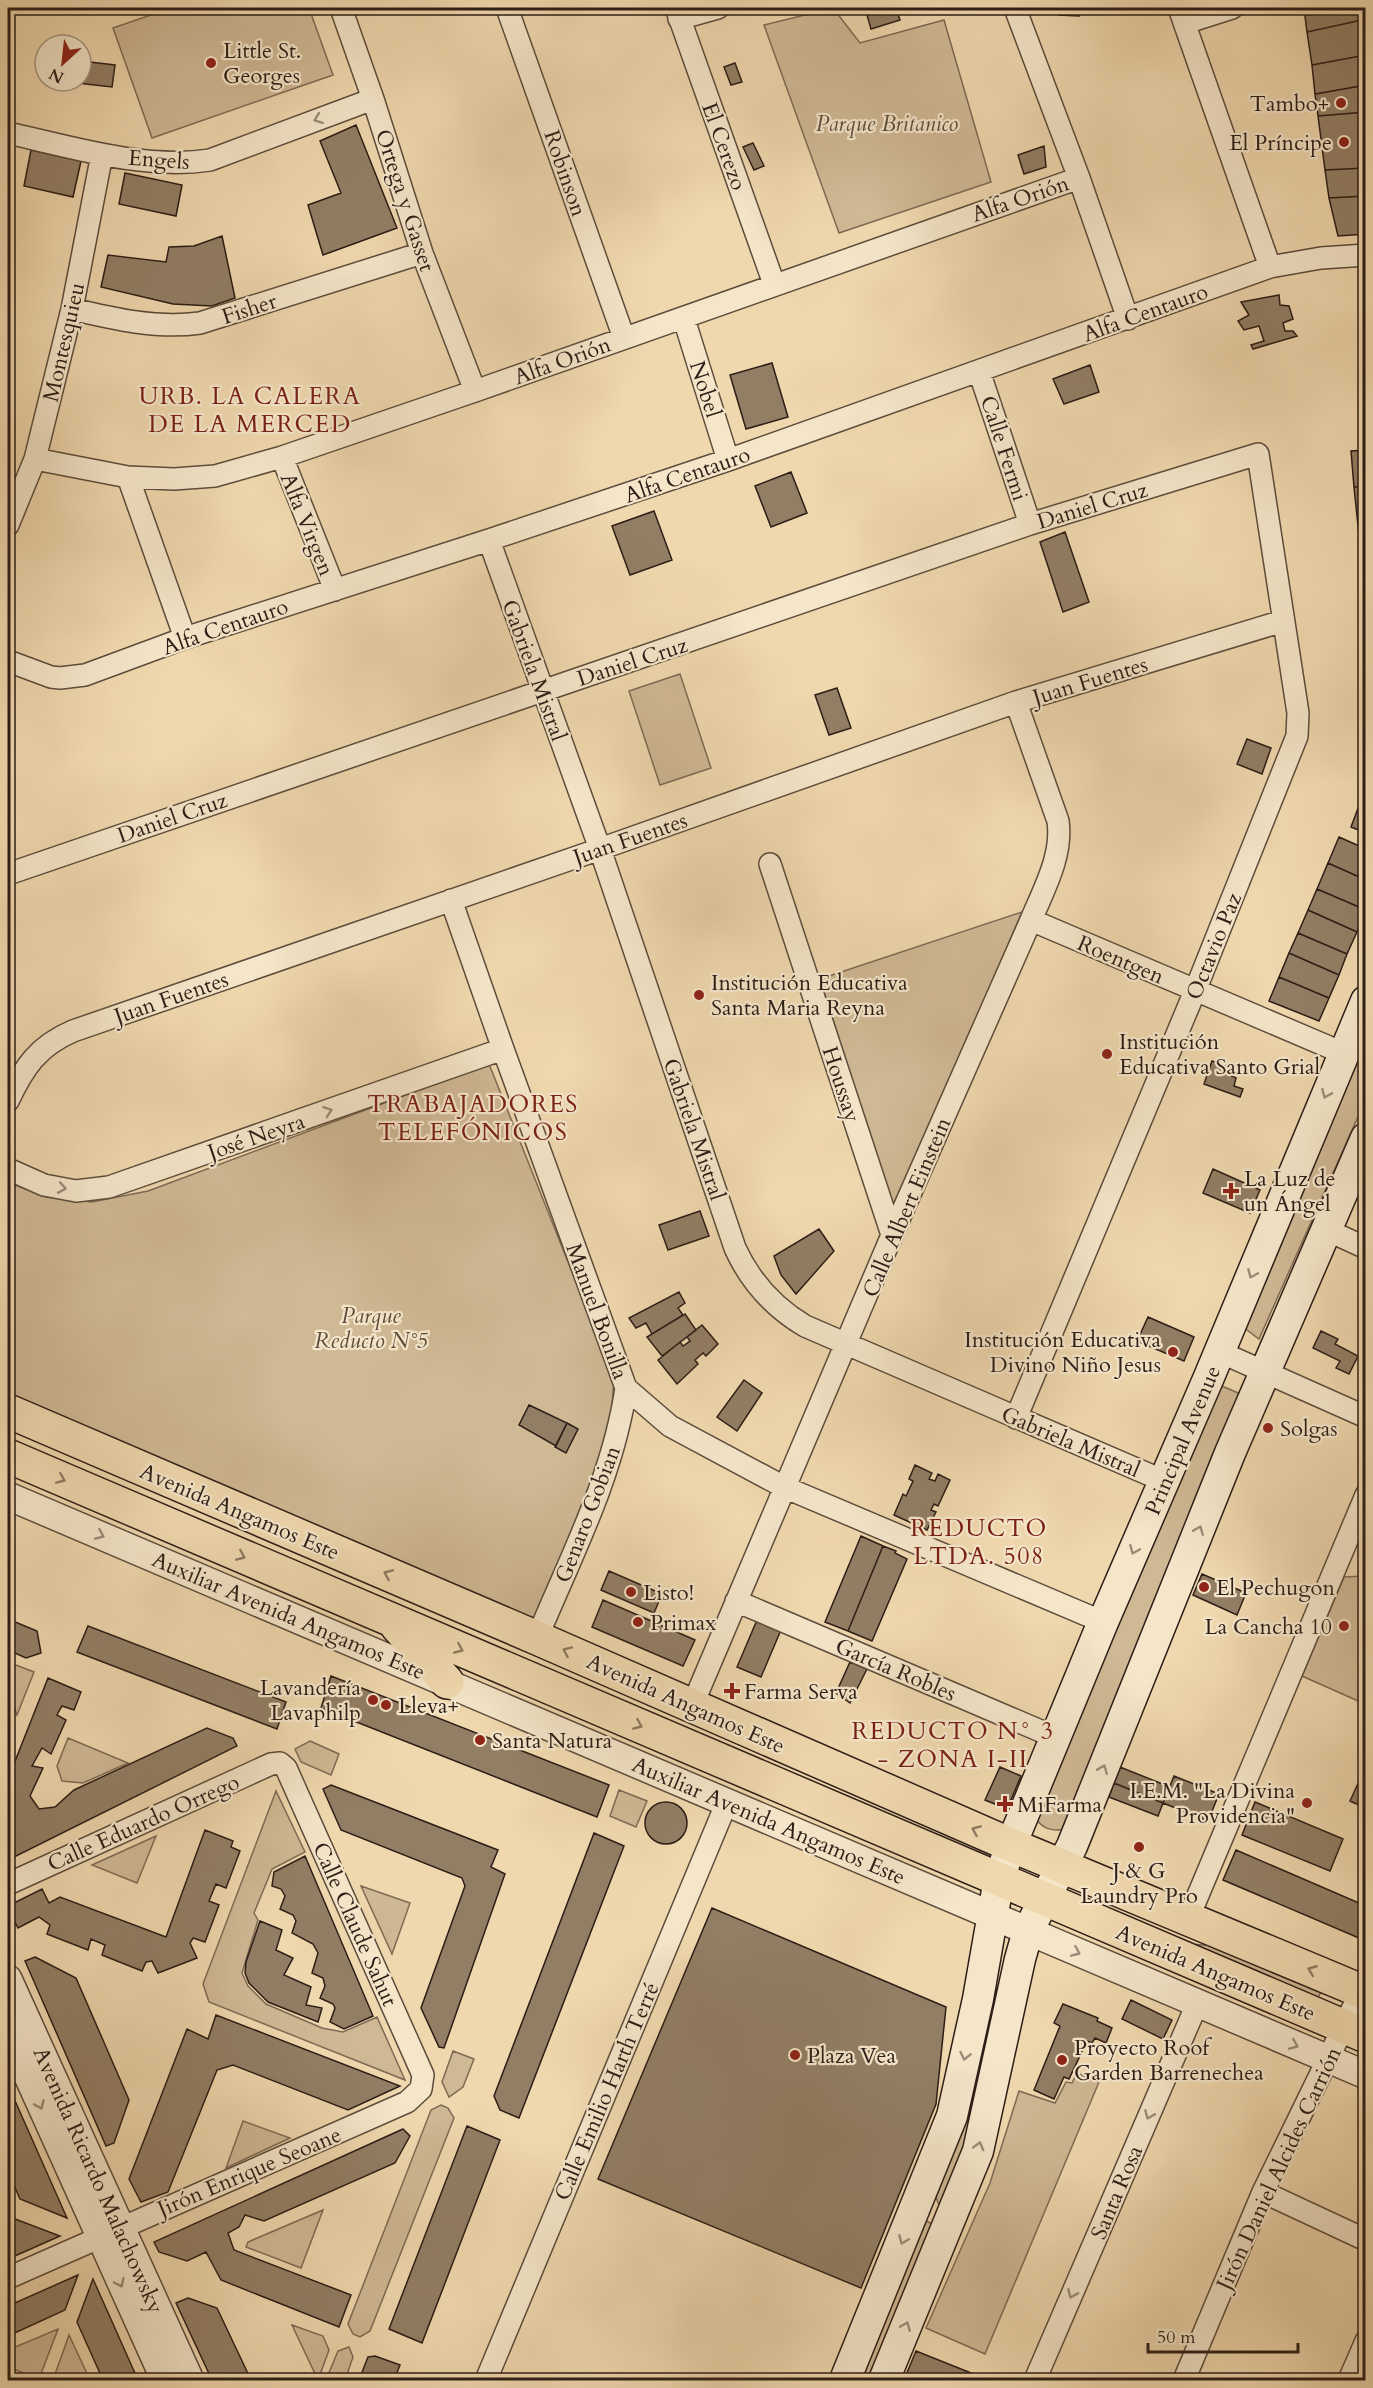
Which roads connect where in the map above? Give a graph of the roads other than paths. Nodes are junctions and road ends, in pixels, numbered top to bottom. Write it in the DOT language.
graph roads {
  1 [pos="341,8"];
  2 [pos="507,8"];
  3 [pos="718,8"];
  4 [pos="1015,8"];
  5 [pos="1232,8"];
  6 [pos="678,13"];
  7 [pos="1182,15"];
  8 [pos="373,99"];
  9 [pos="8,133"];
  10 [pos="102,154"];
  11 [pos="1079,178"];
  12 [pos="422,252"];
  13 [pos="1365,255"];
  14 [pos="1270,267"];
  15 [pos="774,284"];
  16 [pos="72,309"];
  17 [pos="684,319"];
  18 [pos="1128,319"];
  19 [pos="624,338"];
  20 [pos="979,371"];
  21 [pos="475,391"];
  22 [pos="1258,454"];
  23 [pos="282,457"];
  24 [pos="35,459"];
  25 [pos="728,460"];
  26 [pos="128,477"];
  27 [pos="1030,524"];
  28 [pos="8,525"];
  29 [pos="489,540"];
  30 [pos="335,590"];
  31 [pos="1283,621"];
  32 [pos="185,638"];
  33 [pos="8,661"];
  34 [pos="543,691"];
  35 [pos="1016,702"];
  36 [pos="600,849"];
  37 [pos="770,864"];
  38 [pos="8,874"];
  39 [pos="451,900"];
  40 [pos="1031,920"];
  41 [pos="1195,991"];
  42 [pos="1365,1001"];
  43 [pos="503,1049"];
  44 [pos="1343,1053"];
  45 [pos="8,1101"];
  46 [pos="1365,1138"];
  47 [pos="8,1169"];
  48 [pos="1327,1230"];
  49 [pos="892,1235"];
  50 [pos="1365,1248"];
  51 [pos="847,1345"];
  52 [pos="1220,1352"];
  53 [pos="1265,1371"];
  54 [pos="626,1388"];
  55 [pos="8,1411"];
  56 [pos="1365,1417"];
  57 [pos="1016,1418"];
  58 [pos="8,1456"];
  59 [pos="1164,1481"];
  60 [pos="783,1487"];
  61 [pos="1365,1495"];
  62 [pos="8,1496"];
  63 [pos="736,1600"];
  64 [pos="392,1620"];
  65 [pos="1103,1622"];
  66 [pos="537,1638"];
  67 [pos="447,1682"];
  68 [pos="692,1706"];
  69 [pos="1057,1738"];
  70 [pos="280,1763"];
  71 [pos="727,1802"];
  72 [pos="1011,1845"];
  73 [pos="1062,1867"];
  74 [pos="999,1879"];
  75 [pos="8,1884"];
  76 [pos="1043,1899"];
  77 [pos="992,1916"];
  78 [pos="1188,1919"];
  79 [pos="1028,1931"];
  80 [pos="8,1979"];
  81 [pos="1363,1992"];
  82 [pos="978,1999"];
  83 [pos="1197,2004"];
  84 [pos="1009,2008"];
  85 [pos="1354,2031"];
  86 [pos="8,2032"];
  87 [pos="1328,2060"];
  88 [pos="35,2067"];
  89 [pos="1365,2075"];
  90 [pos="422,2089"];
  91 [pos="1263,2192"];
  92 [pos="922,2194"];
  93 [pos="955,2207"];
  94 [pos="109,2232"];
  95 [pos="1365,2240"];
  96 [pos="8,2278"];
  97 [pos="1365,2341"];
  98 [pos="165,2380"];
  99 [pos="190,2380"];
  100 [pos="486,2380"];
  101 [pos="845,2380"];
  102 [pos="884,2380"];
  103 [pos="1035,2380"];
  104 [pos="1184,2380"];
  105 [pos="1349,2380"];
  1 -- 8 [label="street, Ortega y Gasset"];
  2 -- 19 [label="street, Robinson"];
  3 -- 6 [label="street"];
  4 -- 11 [label="street"];
  5 -- 7 [label="street"];
  6 -- 15 [label="street, El Cerezo"];
  7 -- 14 [label="street"];
  8 -- 10 [label="street, Engels, one-way"];
  8 -- 12 [label="street, Ortega y Gasset"];
  9 -- 10 [label="street, Engels"];
  10 -- 16 [label="street, Montesquieu"];
  11 -- 15 [label="street, Alfa Orión"];
  11 -- 18 [label="street"];
  12 -- 16 [label="street, Fisher"];
  12 -- 21 [label="street, Ortega y Gasset"];
  13 -- 14 [label="street, Alfa Centauro"];
  14 -- 18 [label="street, Alfa Centauro"];
  15 -- 17 [label="street, Alfa Orión"];
  16 -- 24 [label="street, Montesquieu"];
  17 -- 19 [label="street, Alfa Orión"];
  17 -- 25 [label="street, Nobel"];
  18 -- 20 [label="street, Alfa Centauro"];
  19 -- 21 [label="street, Alfa Orión"];
  20 -- 25 [label="street, Alfa Centauro"];
  20 -- 27 [label="street, Calle Fermi"];
  21 -- 23 [label="street, Alfa Orión"];
  22 -- 27 [label="street, Daniel Cruz"];
  22 -- 31 [label="street, Octavio Paz"];
  23 -- 26 [label="street, Alfa Orión"];
  23 -- 30 [label="street, Alfa Virgen"];
  24 -- 26 [label="street, Alfa Orión"];
  24 -- 28 [label="street, Montesquieu"];
  25 -- 29 [label="street, Alfa Centauro"];
  26 -- 32 [label="street"];
  27 -- 34 [label="street, Daniel Cruz"];
  29 -- 30 [label="street, Alfa Centauro"];
  29 -- 34 [label="street, Gabriela Mistral"];
  30 -- 32 [label="street, Alfa Centauro"];
  31 -- 35 [label="street, Juan Fuentes"];
  31 -- 41 [label="street, Octavio Paz"];
  32 -- 33 [label="street, Alfa Centauro"];
  34 -- 36 [label="street, Gabriela Mistral"];
  34 -- 38 [label="street, Daniel Cruz"];
  35 -- 36 [label="street, Juan Fuentes"];
  35 -- 40 [label="street, Calle Albert Einstein"];
  36 -- 39 [label="street, Juan Fuentes"];
  36 -- 51 [label="street, Gabriela Mistral"];
  37 -- 49 [label="street, Houssay"];
  39 -- 43 [label="street, Manuel Bonilla"];
  39 -- 45 [label="street, Juan Fuentes"];
  40 -- 41 [label="street, Roentgen"];
  40 -- 49 [label="street, Calle Albert Einstein"];
  41 -- 44 [label="street, Roentgen"];
  41 -- 57 [label="street, Octavio Paz"];
  42 -- 44 [label="main road, Principal Avenue"];
  47 -- 43 [label="street, José Neyra, one-way"];
  43 -- 54 [label="street, Manuel Bonilla"];
  44 -- 52 [label="main road, Principal Avenue, one-way"];
  46 -- 48 [label="main road"];
  48 -- 50 [label="street"];
  48 -- 53 [label="main road"];
  49 -- 51 [label="street, Calle Albert Einstein"];
  51 -- 57 [label="street, Gabriela Mistral"];
  51 -- 60 [label="street, Calle Albert Einstein"];
  52 -- 53 [label="street"];
  52 -- 59 [label="main road, Principal Avenue"];
  53 -- 56 [label="street"];
  73 -- 53 [label="main road, one-way"];
  54 -- 60 [label="street, Manuel Bonilla"];
  54 -- 66 [label="street, Genaro Gobian"];
  66 -- 55 [label="main road, Avenida Angamos Este, one-way"];
  57 -- 59 [label="street, Gabriela Mistral"];
  58 -- 64 [label="main road, Avenida Angamos Este, one-way"];
  59 -- 65 [label="main road, Principal Avenue, one-way"];
  60 -- 63 [label="street, Calle Albert Einstein"];
  60 -- 65 [label="street, Manuel Bonilla"];
  61 -- 78 [label="street"];
  62 -- 67 [label="street, Auxiliar Avenida Angamos Este, one-way"];
  63 -- 68 [label="street, Calle Albert Einstein"];
  63 -- 69 [label="street, García Robles"];
  64 -- 67 [label="main road"];
  64 -- 74 [label="main road, Avenida Angamos Este, one-way"];
  65 -- 69 [label="main road, Principal Avenue"];
  68 -- 66 [label="main road, Avenida Angamos Este, one-way"];
  67 -- 71 [label="street, Auxiliar Avenida Angamos Este"];
  72 -- 68 [label="main road, Avenida Angamos Este, one-way"];
  69 -- 72 [label="main road, Principal Avenue"];
  70 -- 75 [label="street, Calle Eduardo Orrego"];
  70 -- 90 [label="street, Calle Claude Sahut"];
  71 -- 77 [label="street, Auxiliar Avenida Angamos Este"];
  71 -- 100 [label="street, Calle Emilio Harth Terré"];
  72 -- 73 [label="main road, Avenida Angamos Este"];
  72 -- 74 [label="main road, Principal Avenue"];
  73 -- 76 [label="main road"];
  73 -- 78 [label="main road, Avenida Angamos Este"];
  74 -- 76 [label="main road, Avenida Angamos Este"];
  74 -- 77 [label="main road, Principal Avenue"];
  76 -- 79 [label="main road"];
  76 -- 85 [label="main road, Avenida Angamos Este"];
  77 -- 79 [label="street, Auxiliar Avenida Angamos Este"];
  77 -- 82 [label="main road, Principal Avenue"];
  81 -- 78 [label="main road, Avenida Angamos Este, one-way"];
  79 -- 83 [label="street, Auxiliar Avenida Angamos Este, one-way"];
  79 -- 84 [label="main road"];
  80 -- 88 [label="street, Avenida Ricardo Malachowsky"];
  81 -- 85 [label="street, Jirón Daniel Alcides Carrión"];
  82 -- 84 [label="main road"];
  82 -- 92 [label="main road, Principal Avenue, one-way"];
  83 -- 87 [label="street, Auxiliar Avenida Angamos Este, one-way"];
  83 -- 103 [label="street, Santa Rosa, one-way"];
  93 -- 84 [label="main road, one-way"];
  85 -- 87 [label="street, Jirón Daniel Alcides Carrión"];
  86 -- 88 [label="street, Avenida Ricardo Malachowsky"];
  87 -- 89 [label="street, Auxiliar Avenida Angamos Este"];
  87 -- 91 [label="street, Jirón Daniel Alcides Carrión"];
  88 -- 94 [label="street, Avenida Ricardo Malachowsky"];
  90 -- 94 [label="street, Jirón Enrique Seoane"];
  91 -- 95 [label="street"];
  91 -- 104 [label="street, Jirón Daniel Alcides Carrión"];
  92 -- 93 [label="main road"];
  92 -- 101 [label="main road, Principal Avenue, one-way"];
  102 -- 93 [label="main road, one-way"];
  94 -- 96 [label="street, Jirón Enrique Seoane"];
  94 -- 98 [label="street, Avenida Ricardo Malachowsky, one-way"];
  94 -- 99 [label="street, Avenida Ricardo Malachowsky"];
  97 -- 105 [label="street"];
}
